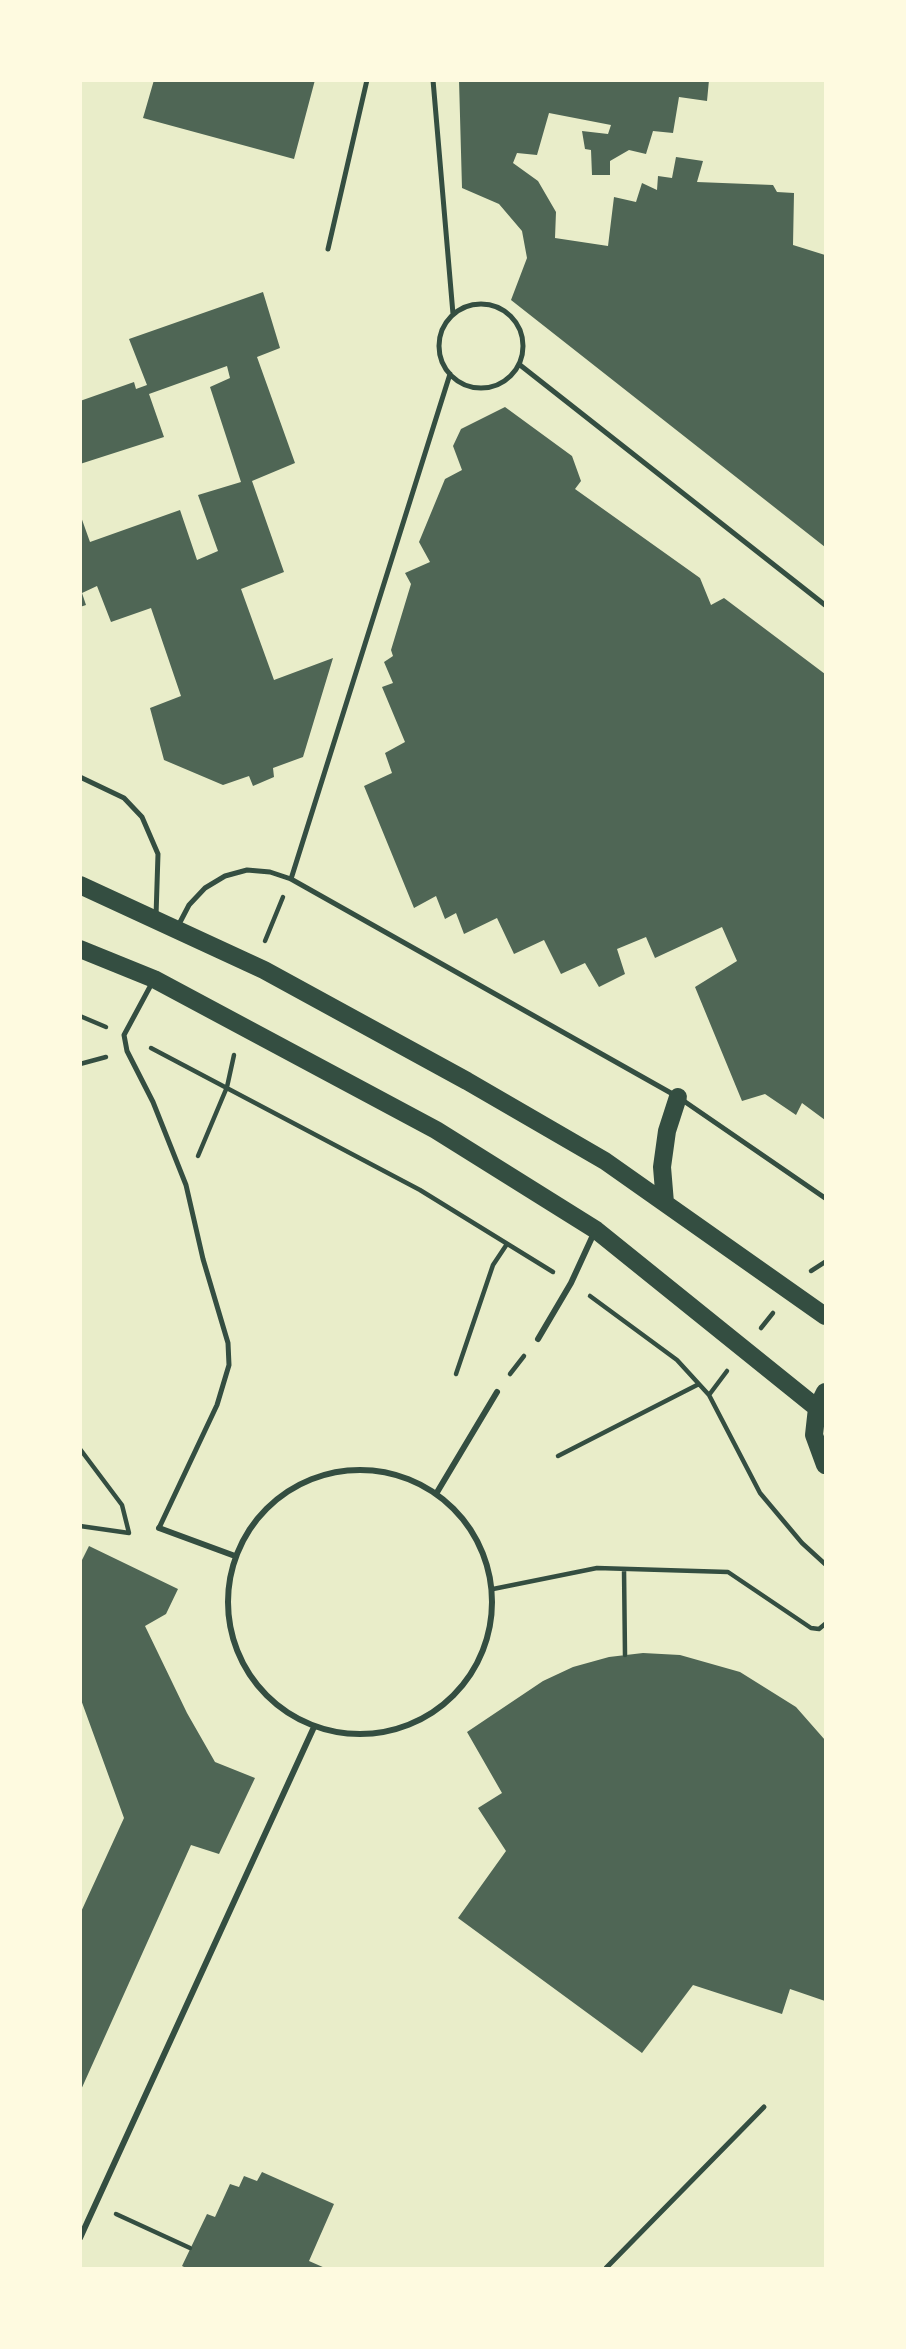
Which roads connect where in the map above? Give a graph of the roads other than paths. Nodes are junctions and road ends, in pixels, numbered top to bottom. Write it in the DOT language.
graph roads {
  1 [pos="368,80"];
  2 [pos="433,80"];
  3 [pos="328,249"];
  4 [pos="453,314"];
  5 [pos="520,365"];
  6 [pos="450,374"];
  7 [pos="825,605"];
  8 [pos="80,777"];
  9 [pos="291,879"];
  10 [pos="80,885"];
  11 [pos="155,919"];
  12 [pos="176,929"];
  13 [pos="80,949"];
  14 [pos="154,979"];
  15 [pos="678,1097"];
  16 [pos="825,1198"];
  17 [pos="665,1203"];
  18 [pos="596,1230"];
  19 [pos="825,1316"];
  20 [pos="538,1339"];
  21 [pos="497,1392"];
  22 [pos="821,1400"];
  23 [pos="825,1465"];
  24 [pos="436,1494"];
  25 [pos="159,1528"];
  26 [pos="235,1556"];
  27 [pos="314,1727"];
  28 [pos="764,2107"];
  29 [pos="80,2238"];
  30 [pos="606,2269"];
  1 -- 3 [label="lane"];
  2 -- 4 [label="lane"];
  4 -- 5 [label="lane"];
  4 -- 6 [label="lane"];
  5 -- 6 [label="lane"];
  5 -- 7 [label="lane"];
  6 -- 9 [label="lane"];
  8 -- 11 [label="lane"];
  9 -- 12 [label="lane"];
  9 -- 15 [label="lane"];
  10 -- 11 [label="main road"];
  11 -- 12 [label="main road"];
  12 -- 17 [label="main road"];
  13 -- 14 [label="main road"];
  14 -- 18 [label="main road"];
  14 -- 25 [label="lane"];
  15 -- 16 [label="lane"];
  15 -- 17 [label="main road"];
  17 -- 19 [label="main road"];
  18 -- 20 [label="street"];
  18 -- 22 [label="main road"];
  21 -- 24 [label="street"];
  22 -- 23 [label="main road"];
  24 -- 26 [label="street"];
  24 -- 27 [label="street"];
  25 -- 26 [label="street"];
  26 -- 27 [label="street"];
  27 -- 29 [label="street"];
  28 -- 30 [label="lane"];
}
